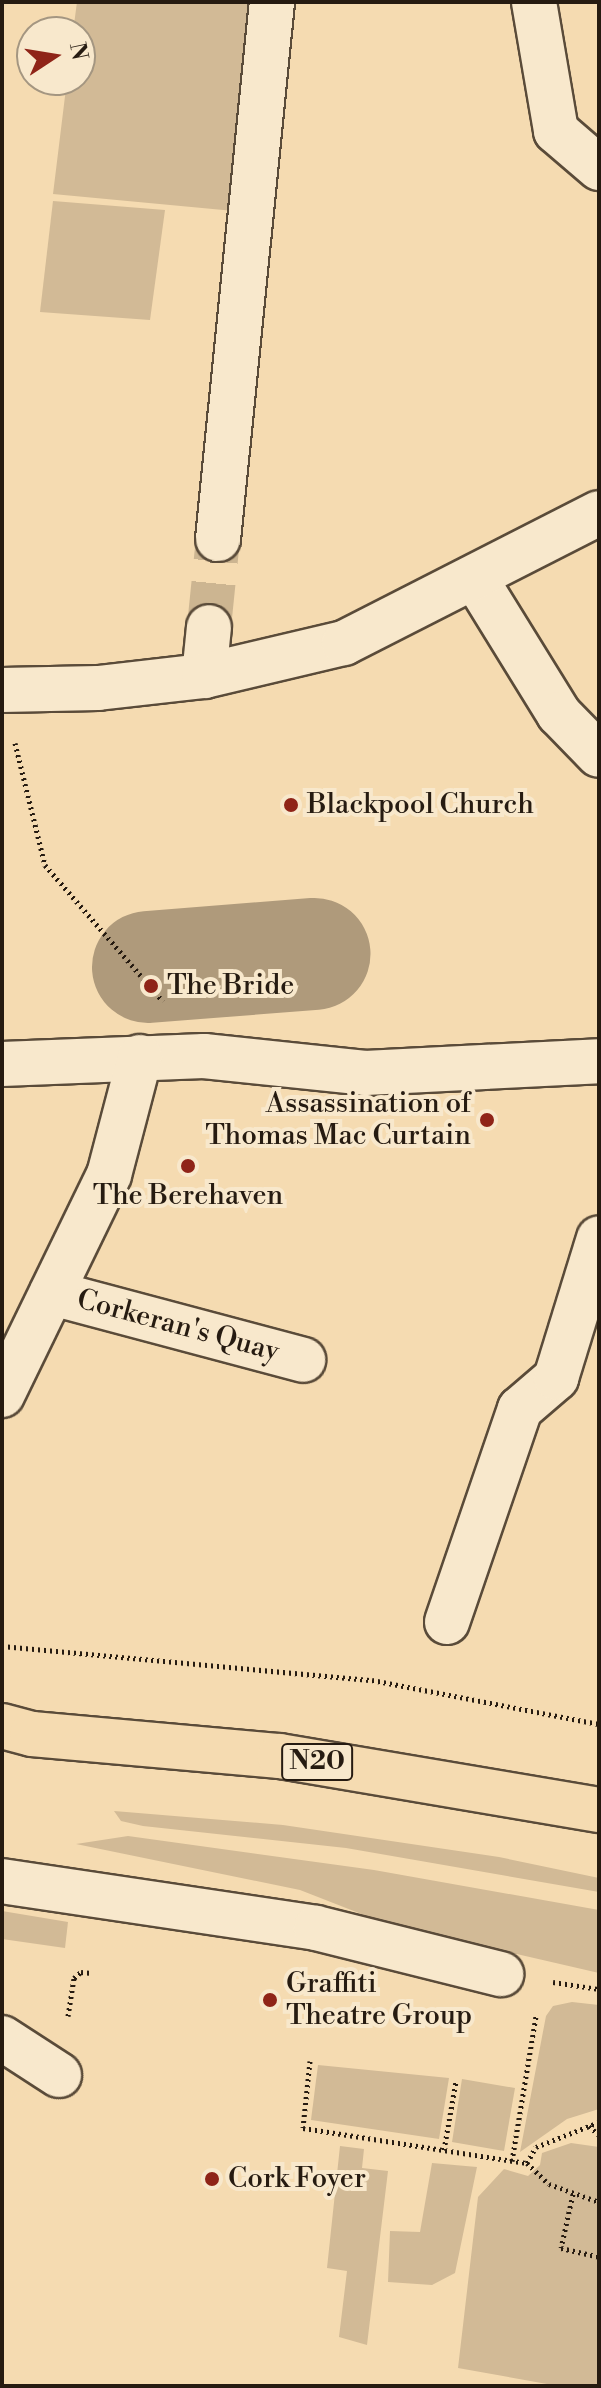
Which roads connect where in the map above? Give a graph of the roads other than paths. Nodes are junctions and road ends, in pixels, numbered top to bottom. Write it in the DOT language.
graph roads {
  1 [pos="272,2"];
  2 [pos="534,2"];
  3 [pos="599,168"];
  4 [pos="599,513"];
  5 [pos="218,539"];
  6 [pos="475,578"];
  7 [pos="209,627"];
  8 [pos="204,676"];
  9 [pos="2,690"];
  10 [pos="599,755"];
  11 [pos="140,1057"];
  12 [pos="599,1061"];
  13 [pos="2,1064"];
  14 [pos="599,1238"];
  15 [pos="52,1293"];
  16 [pos="303,1360"];
  17 [pos="2,1395"];
  18 [pos="447,1622"];
  19 [pos="12,1733"];
  20 [pos="599,1810"];
  21 [pos="2,1881"];
  22 [pos="501,1974"];
  23 [pos="2,2038"];
  24 [pos="59,2075"];
  1 -- 5 [label="street"];
  2 -- 3 [label="street"];
  4 -- 6 [label="street"];
  6 -- 8 [label="street"];
  6 -- 10 [label="street"];
  7 -- 8 [label="street"];
  8 -- 9 [label="street"];
  11 -- 12 [label="street"];
  11 -- 13 [label="street"];
  11 -- 15 [label="street, Corkeran's Quay"];
  14 -- 18 [label="street"];
  15 -- 16 [label="street, Corkeran's Quay"];
  15 -- 17 [label="street, Corkeran's Quay"];
  19 -- 20 [label="highway, N20"];
  21 -- 22 [label="street"];
  23 -- 24 [label="street"];
}
